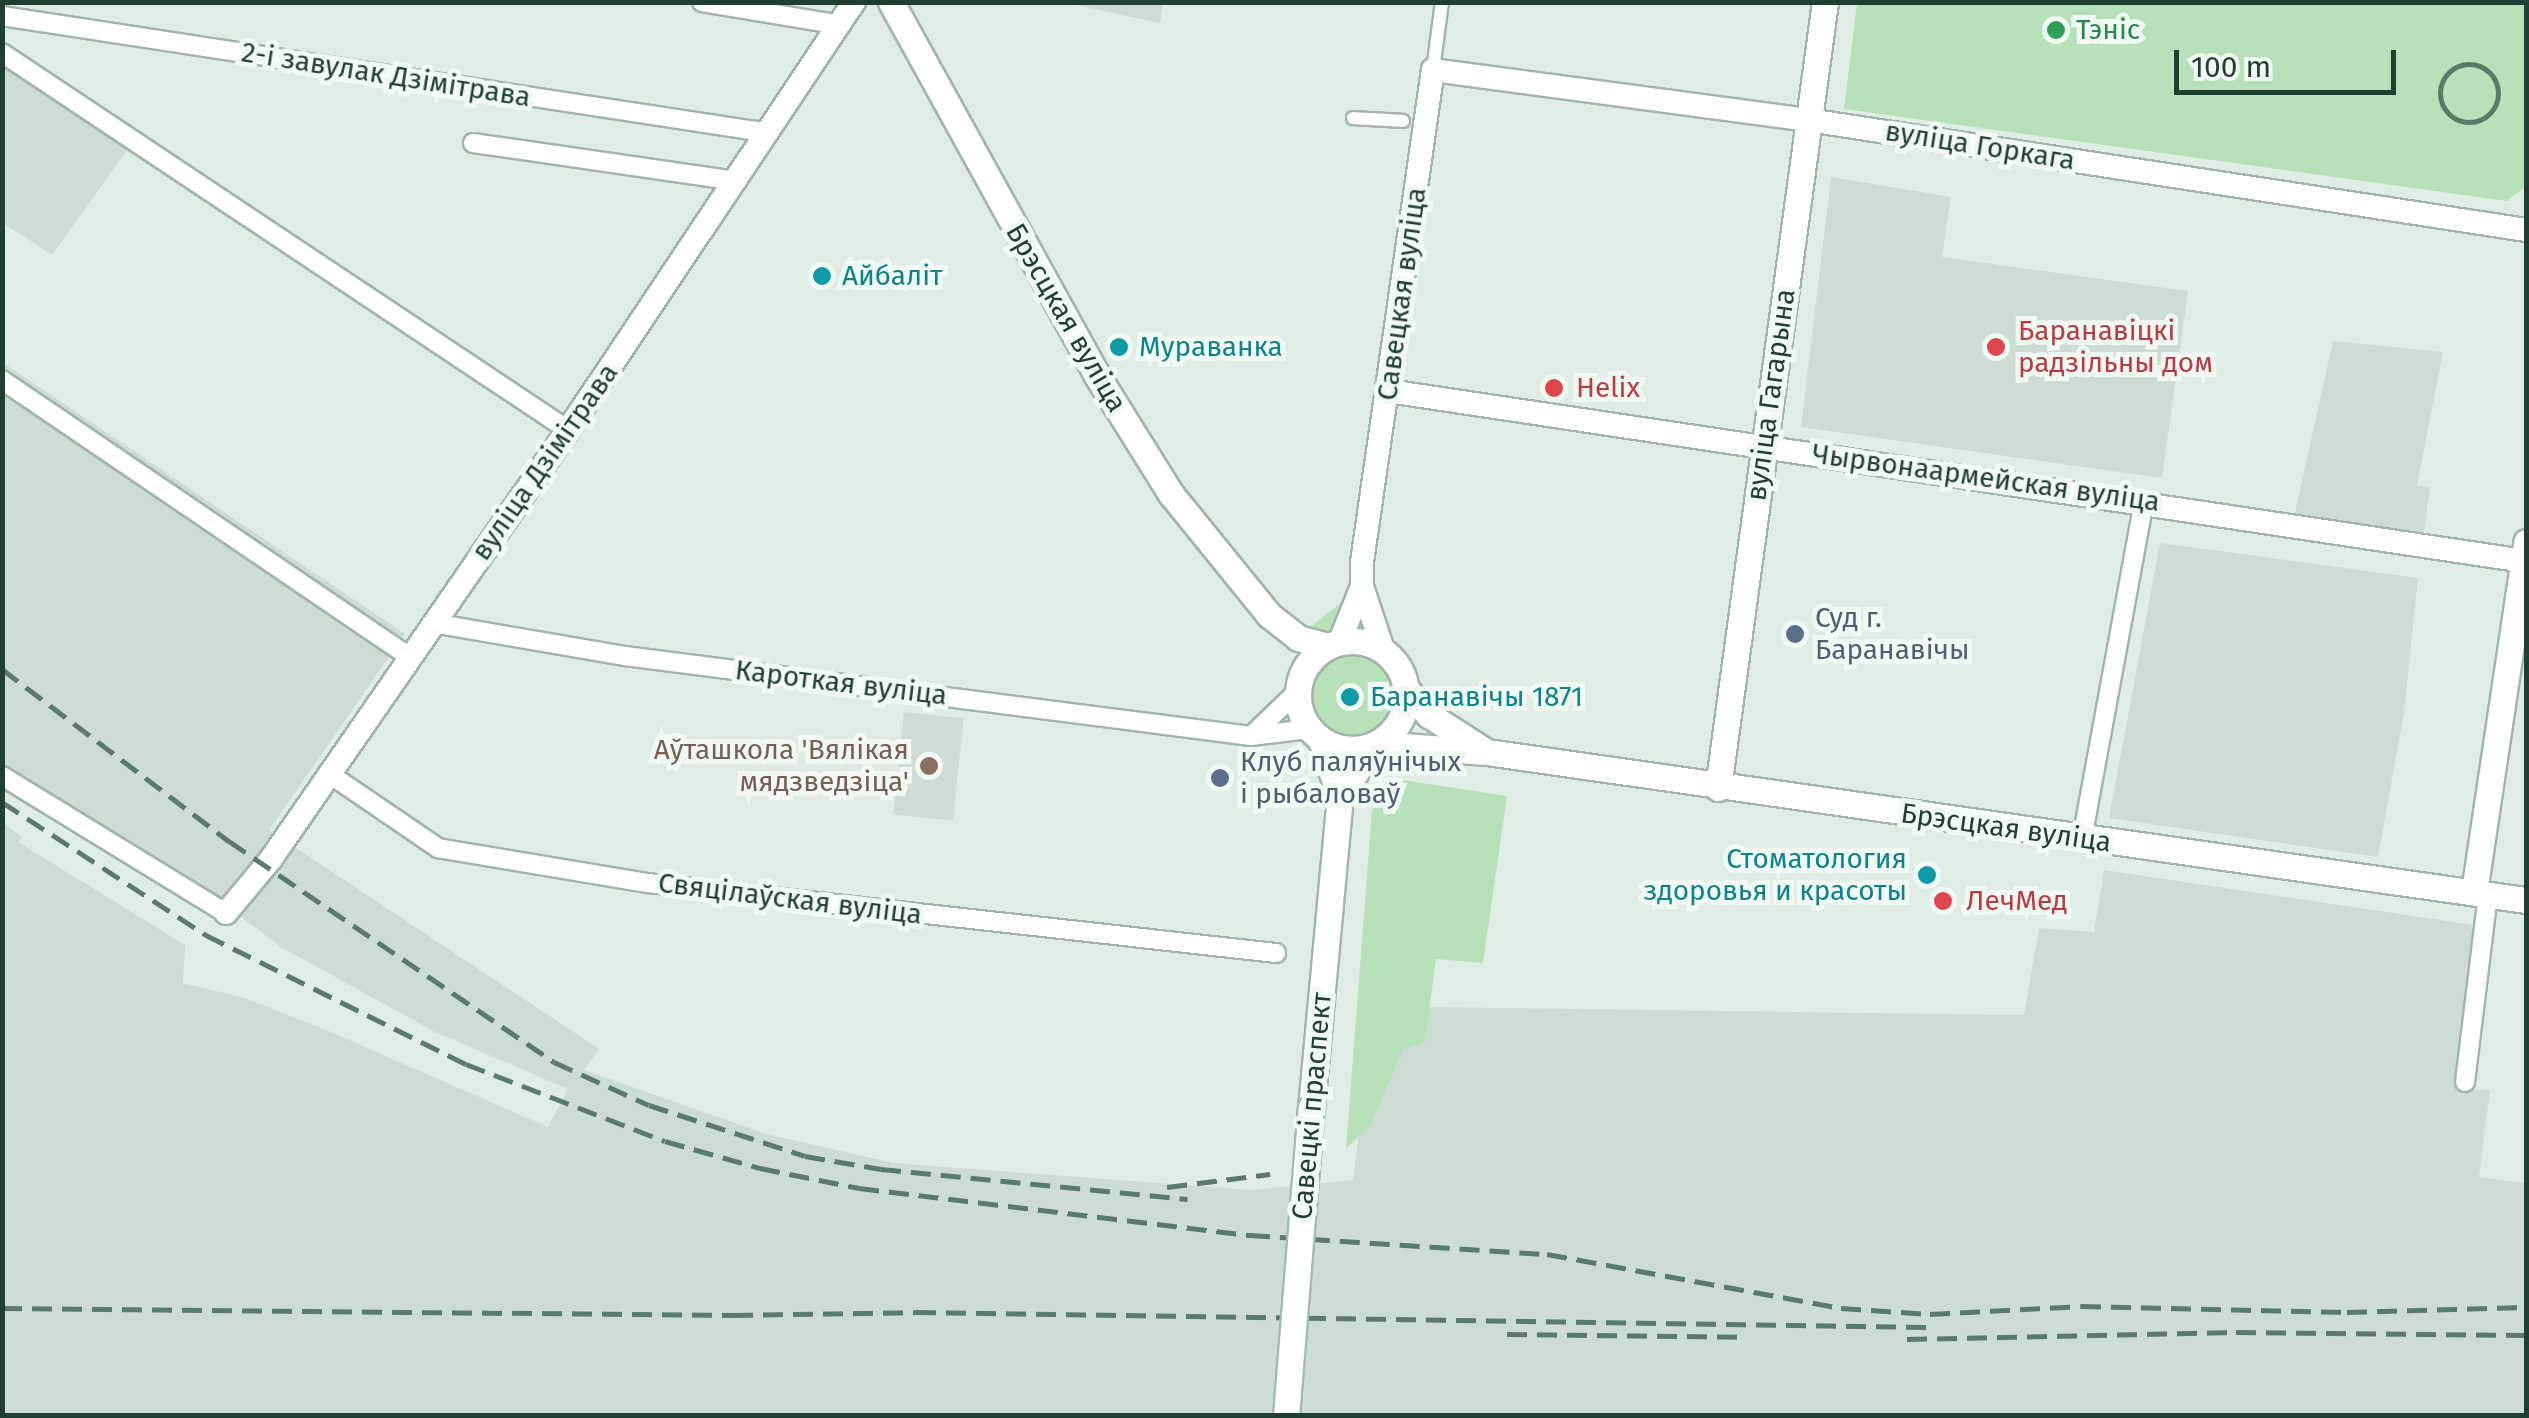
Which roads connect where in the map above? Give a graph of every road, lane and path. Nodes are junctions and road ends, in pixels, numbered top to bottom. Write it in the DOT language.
graph roads {
  1 [pos="702,2"];
  2 [pos="854,2"];
  3 [pos="890,2"];
  4 [pos="1442,2"];
  5 [pos="1825,2"];
  6 [pos="2,16"];
  7 [pos="841,25"];
  8 [pos="2,52"];
  9 [pos="1434,70"];
  10 [pos="1353,118"];
  11 [pos="1808,120"];
  12 [pos="1403,121"];
  13 [pos="769,133"];
  14 [pos="473,142"];
  15 [pos="736,181"];
  16 [pos="2526,230"];
  17 [pos="2,380"];
  18 [pos="1388,391"];
  19 [pos="568,430"];
  20 [pos="1764,445"];
  21 [pos="2144,501"];
  22 [pos="2525,552"];
  23 [pos="1362,586"];
  24 [pos="1269,615"];
  25 [pos="432,624"];
  26 [pos="1334,644"];
  27 [pos="1383,650"];
  28 [pos="409,657"];
  29 [pos="1298,684"];
  30 [pos="1406,689"];
  31 [pos="1315,734"];
  32 [pos="1251,736"];
  33 [pos="1374,745"];
  34 [pos="1486,752"];
  35 [pos="328,773"];
  36 [pos="2,776"];
  37 [pos="1718,788"];
  38 [pos="1340,797"];
  39 [pos="2082,839"];
  40 [pos="2481,893"];
  41 [pos="2526,900"];
  42 [pos="226,913"];
  43 [pos="1276,953"];
  44 [pos="2465,1082"];
  45 [pos="1286,1416"];
  1 -- 7 [label="street"];
  2 -- 7 [label="street, вуліца Дзімітрава"];
  3 -- 24 [label="main road, Брэсцкая вуліца"];
  4 -- 9 [label="street, Савецкая вуліца"];
  5 -- 11 [label="main road, вуліца Гагарына"];
  6 -- 13 [label="street, 2-і завулак Дзімітрава"];
  7 -- 13 [label="street, вуліца Дзімітрава"];
  8 -- 19 [label="street"];
  9 -- 11 [label="street, вуліца Горкага"];
  9 -- 18 [label="street, Савецкая вуліца"];
  10 -- 12 [label="street"];
  11 -- 16 [label="street, вуліца Горкага"];
  11 -- 20 [label="main road, вуліца Гагарына"];
  13 -- 15 [label="street, вуліца Дзімітрава"];
  14 -- 15 [label="street"];
  15 -- 19 [label="street, вуліца Дзімітрава"];
  17 -- 28 [label="street"];
  18 -- 20 [label="street, Чырвонаармейская вуліца"];
  18 -- 23 [label="street, Савецкая вуліца"];
  19 -- 25 [label="street, вуліца Дзімітрава"];
  20 -- 21 [label="street, Чырвонаармейская вуліца"];
  20 -- 37 [label="main road, вуліца Гагарына"];
  21 -- 22 [label="street, Чырвонаармейская вуліца"];
  21 -- 39 [label="street"];
  22 -- 40 [label="main road"];
  23 -- 26 [label="street, Савецкая вуліца"];
  23 -- 27 [label="street, Савецкая вуліца"];
  24 -- 26 [label="main road, Брэсцкая вуліца"];
  24 -- 29 [label="main road, Брэсцкая вуліца"];
  25 -- 28 [label="street, вуліца Дзімітрава"];
  25 -- 32 [label="street, Кароткая вуліца"];
  26 -- 27 [label="main road"];
  26 -- 29 [label="main road"];
  27 -- 30 [label="main road"];
  28 -- 35 [label="street, вуліца Дзімітрава"];
  29 -- 31 [label="main road"];
  29 -- 32 [label="street"];
  30 -- 33 [label="main road"];
  30 -- 34 [label="main road, Брэсцкая вуліца"];
  31 -- 32 [label="street, Кароткая вуліца"];
  31 -- 33 [label="main road"];
  31 -- 38 [label="main road, Савецкі праспект"];
  33 -- 34 [label="main road, Брэсцкая вуліца"];
  33 -- 38 [label="main road, Савецкі праспект"];
  34 -- 37 [label="main road, Брэсцкая вуліца"];
  35 -- 42 [label="street, вуліца Дзімітрава"];
  35 -- 43 [label="street, Свяцілаўская вуліца"];
  36 -- 42 [label="street"];
  37 -- 39 [label="main road, Брэсцкая вуліца"];
  38 -- 45 [label="main road, Савецкі праспект, bridge"];
  39 -- 40 [label="main road, Брэсцкая вуліца"];
  40 -- 41 [label="main road, Брэсцкая вуліца"];
  40 -- 44 [label="street"];
}
